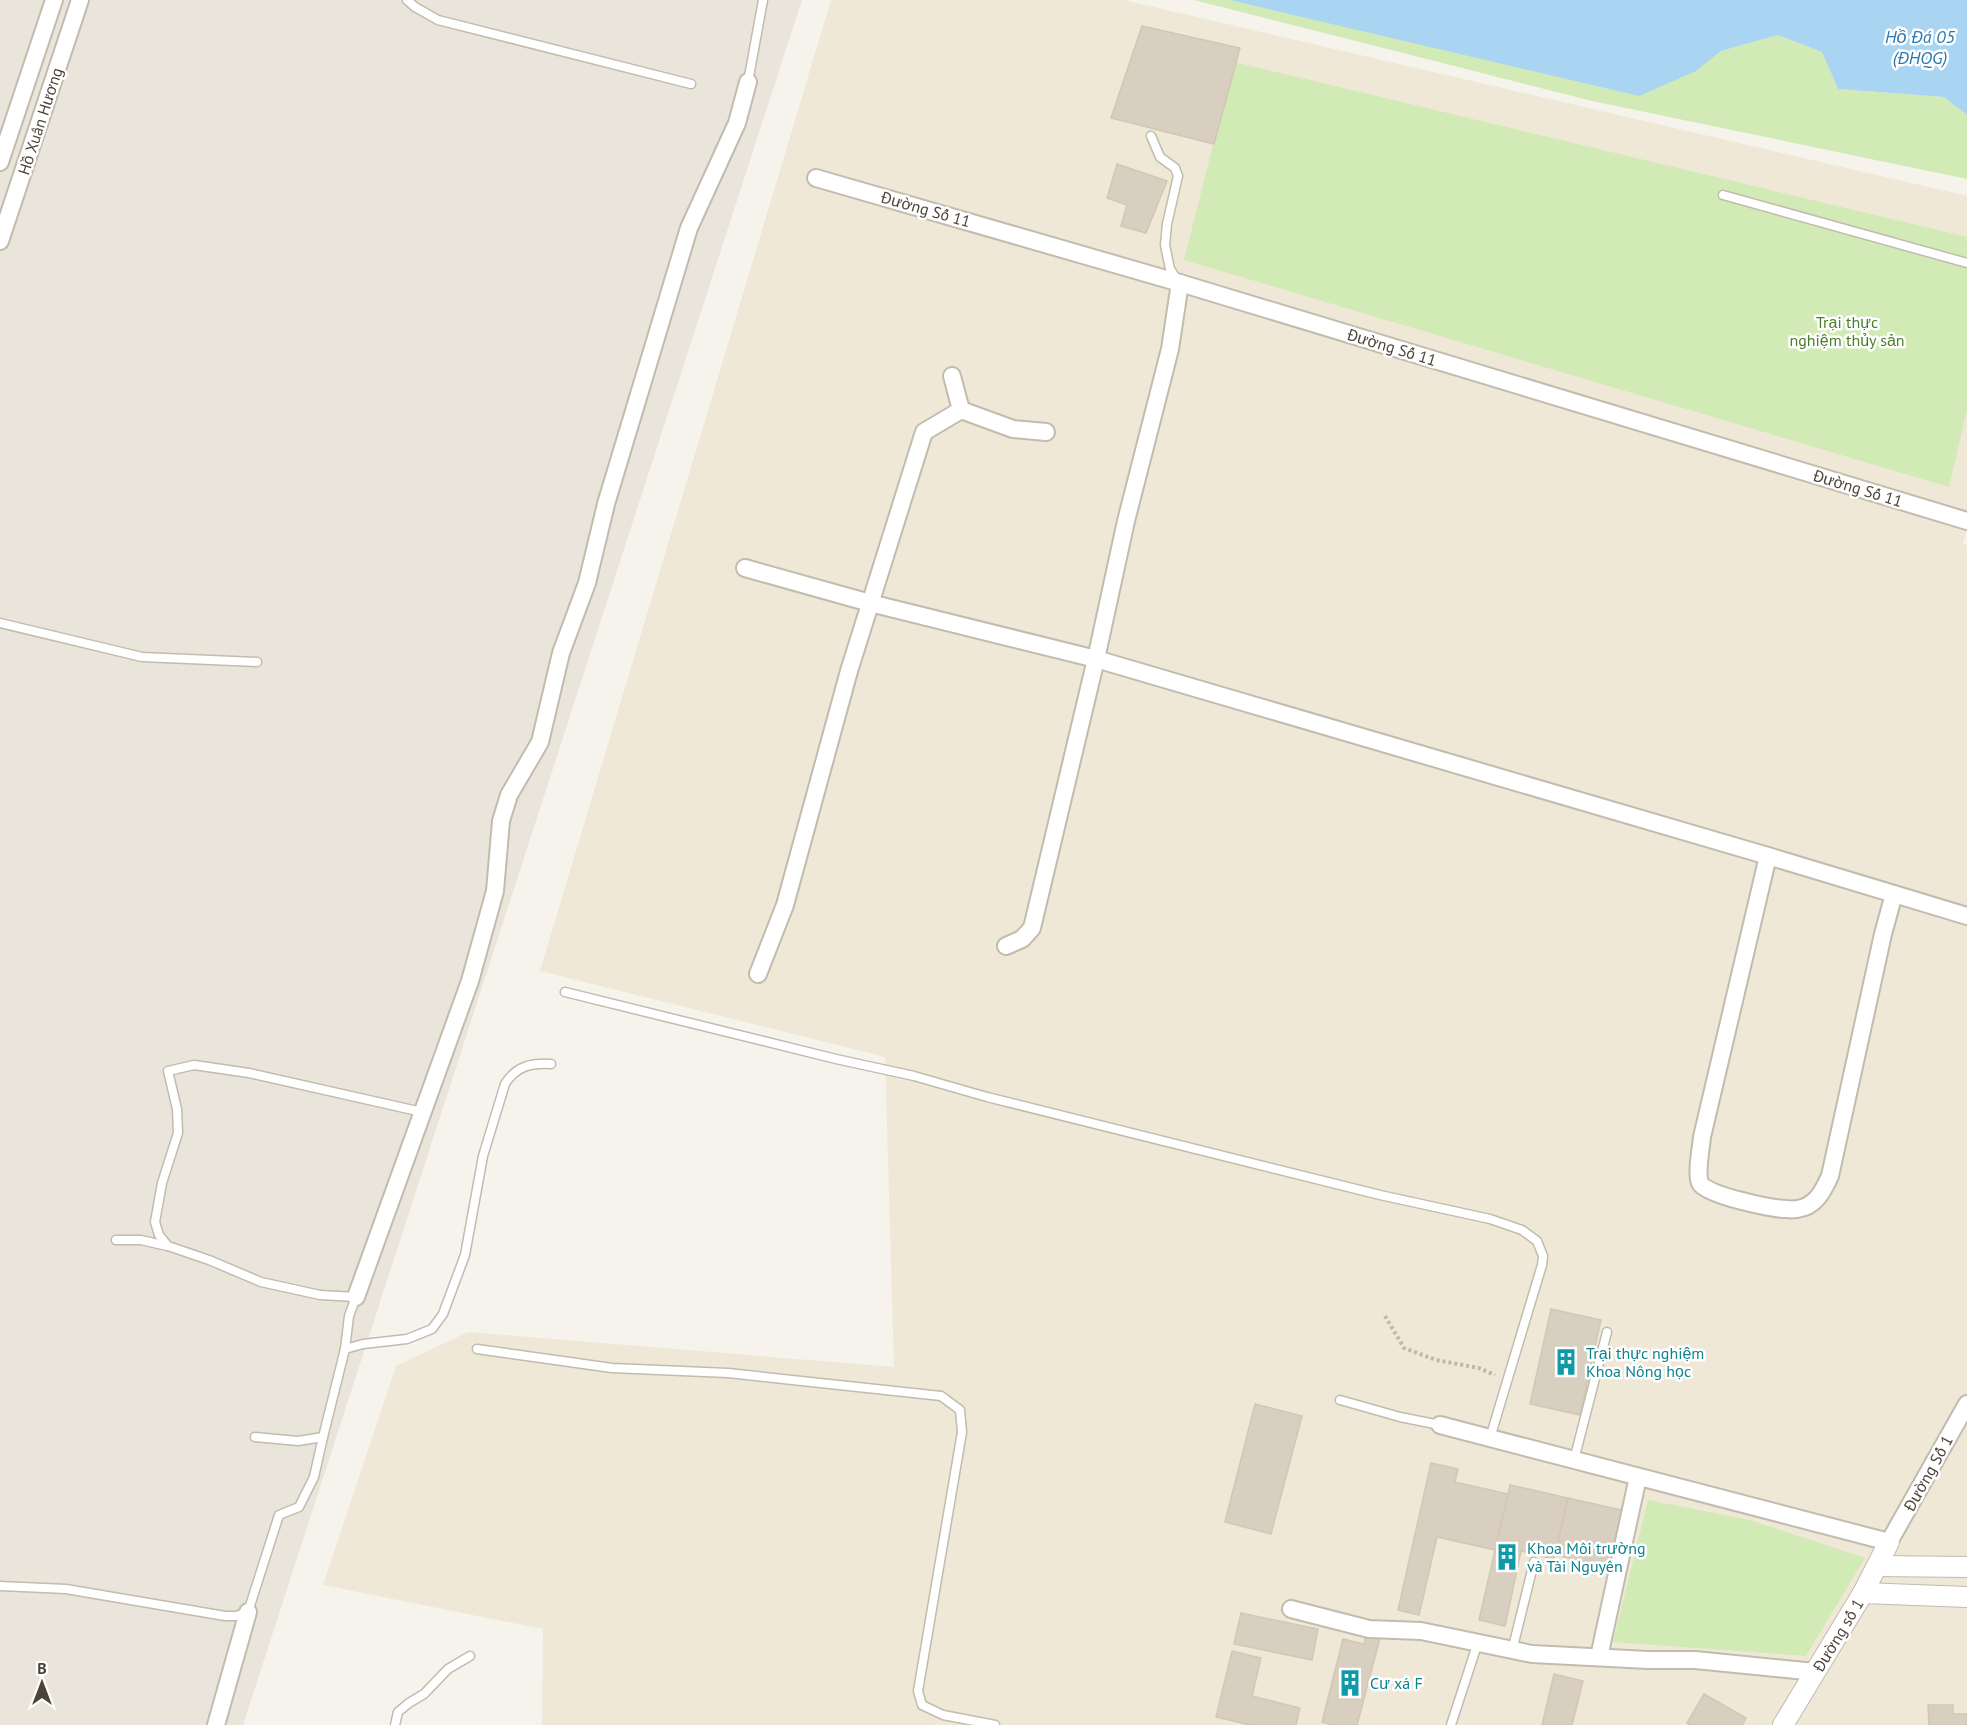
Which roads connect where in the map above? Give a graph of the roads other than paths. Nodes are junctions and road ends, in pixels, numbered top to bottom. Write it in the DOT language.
graph roads {
  1 [pos="54,0"];
  2 [pos="80,0"];
  3 [pos="407,0"];
  4 [pos="763,0"];
  5 [pos="748,82"];
  6 [pos="691,84"];
  7 [pos="1151,136"];
  8 [pos="0,162"];
  9 [pos="816,178"];
  10 [pos="1723,195"];
  11 [pos="0,241"];
  12 [pos="1967,263"];
  13 [pos="1180,283"];
  14 [pos="952,376"];
  15 [pos="961,410"];
  16 [pos="1046,432"];
  17 [pos="1967,521"];
  18 [pos="745,568"];
  19 [pos="870,603"];
  20 [pos="0,623"];
  21 [pos="1096,659"];
  22 [pos="257,662"];
  23 [pos="1768,856"];
  24 [pos="1894,894"];
  25 [pos="1967,916"];
  26 [pos="1006,946"];
  27 [pos="758,974"];
  28 [pos="565,992"];
  29 [pos="551,1064"];
  30 [pos="422,1112"];
  31 [pos="116,1240"];
  32 [pos="168,1246"];
  33 [pos="356,1297"];
  34 [pos="1607,1332"];
  35 [pos="345,1349"];
  36 [pos="477,1349"];
  37 [pos="1340,1400"];
  38 [pos="1967,1404"];
  39 [pos="1440,1425"];
  40 [pos="255,1437"];
  41 [pos="322,1437"];
  42 [pos="1491,1438"];
  43 [pos="1574,1460"];
  44 [pos="1638,1477"];
  45 [pos="1889,1542"];
  46 [pos="1534,1562"];
  47 [pos="1878,1566"];
  48 [pos="1967,1567"];
  49 [pos="0,1586"];
  50 [pos="1863,1593"];
  51 [pos="1967,1597"];
  52 [pos="1291,1609"];
  53 [pos="248,1612"];
  54 [pos="1478,1642"];
  55 [pos="1512,1651"];
  56 [pos="470,1656"];
  57 [pos="1599,1658"];
  58 [pos="1815,1672"];
  59 [pos="216,1725"];
  60 [pos="395,1725"];
  61 [pos="995,1725"];
  62 [pos="1451,1725"];
  63 [pos="1783,1725"];
  1 -- 8 [label="street, Hồ Xuân Hương"];
  2 -- 11 [label="street, Hồ Xuân Hương"];
  3 -- 6 [label="lane"];
  4 -- 5 [label="lane"];
  5 -- 30 [label="street"];
  7 -- 13 [label="lane"];
  9 -- 13 [label="street, Đường Số 11"];
  10 -- 12 [label="lane"];
  13 -- 17 [label="street, Đường Số 11"];
  13 -- 21 [label="street"];
  14 -- 15 [label="street"];
  15 -- 16 [label="street"];
  15 -- 19 [label="street"];
  18 -- 19 [label="street"];
  19 -- 21 [label="street"];
  19 -- 27 [label="street"];
  20 -- 22 [label="lane"];
  21 -- 23 [label="street"];
  21 -- 26 [label="street"];
  23 -- 24 [label="street"];
  23 -- 24 [label="street"];
  24 -- 25 [label="street"];
  28 -- 42 [label="lane"];
  29 -- 35 [label="lane"];
  30 -- 32 [label="lane"];
  30 -- 33 [label="street"];
  31 -- 32 [label="lane"];
  32 -- 33 [label="lane"];
  33 -- 35 [label="lane"];
  34 -- 43 [label="lane"];
  35 -- 41 [label="lane"];
  36 -- 61 [label="lane"];
  37 -- 39 [label="lane"];
  38 -- 45 [label="street, Đường Số 1"];
  39 -- 42 [label="street"];
  40 -- 41 [label="lane"];
  41 -- 53 [label="lane"];
  42 -- 43 [label="street"];
  43 -- 44 [label="street"];
  44 -- 45 [label="street"];
  44 -- 57 [label="street"];
  45 -- 47 [label="street, Đường số 1"];
  46 -- 55 [label="lane"];
  47 -- 48 [label="street"];
  47 -- 50 [label="street, Đường số 1"];
  49 -- 53 [label="lane"];
  50 -- 51 [label="street"];
  50 -- 58 [label="street, Đường số 1"];
  52 -- 54 [label="street"];
  53 -- 59 [label="street"];
  54 -- 55 [label="street"];
  54 -- 62 [label="lane"];
  55 -- 57 [label="street"];
  56 -- 60 [label="lane"];
  57 -- 58 [label="street"];
  58 -- 63 [label="street, Đường số 1"];
}
